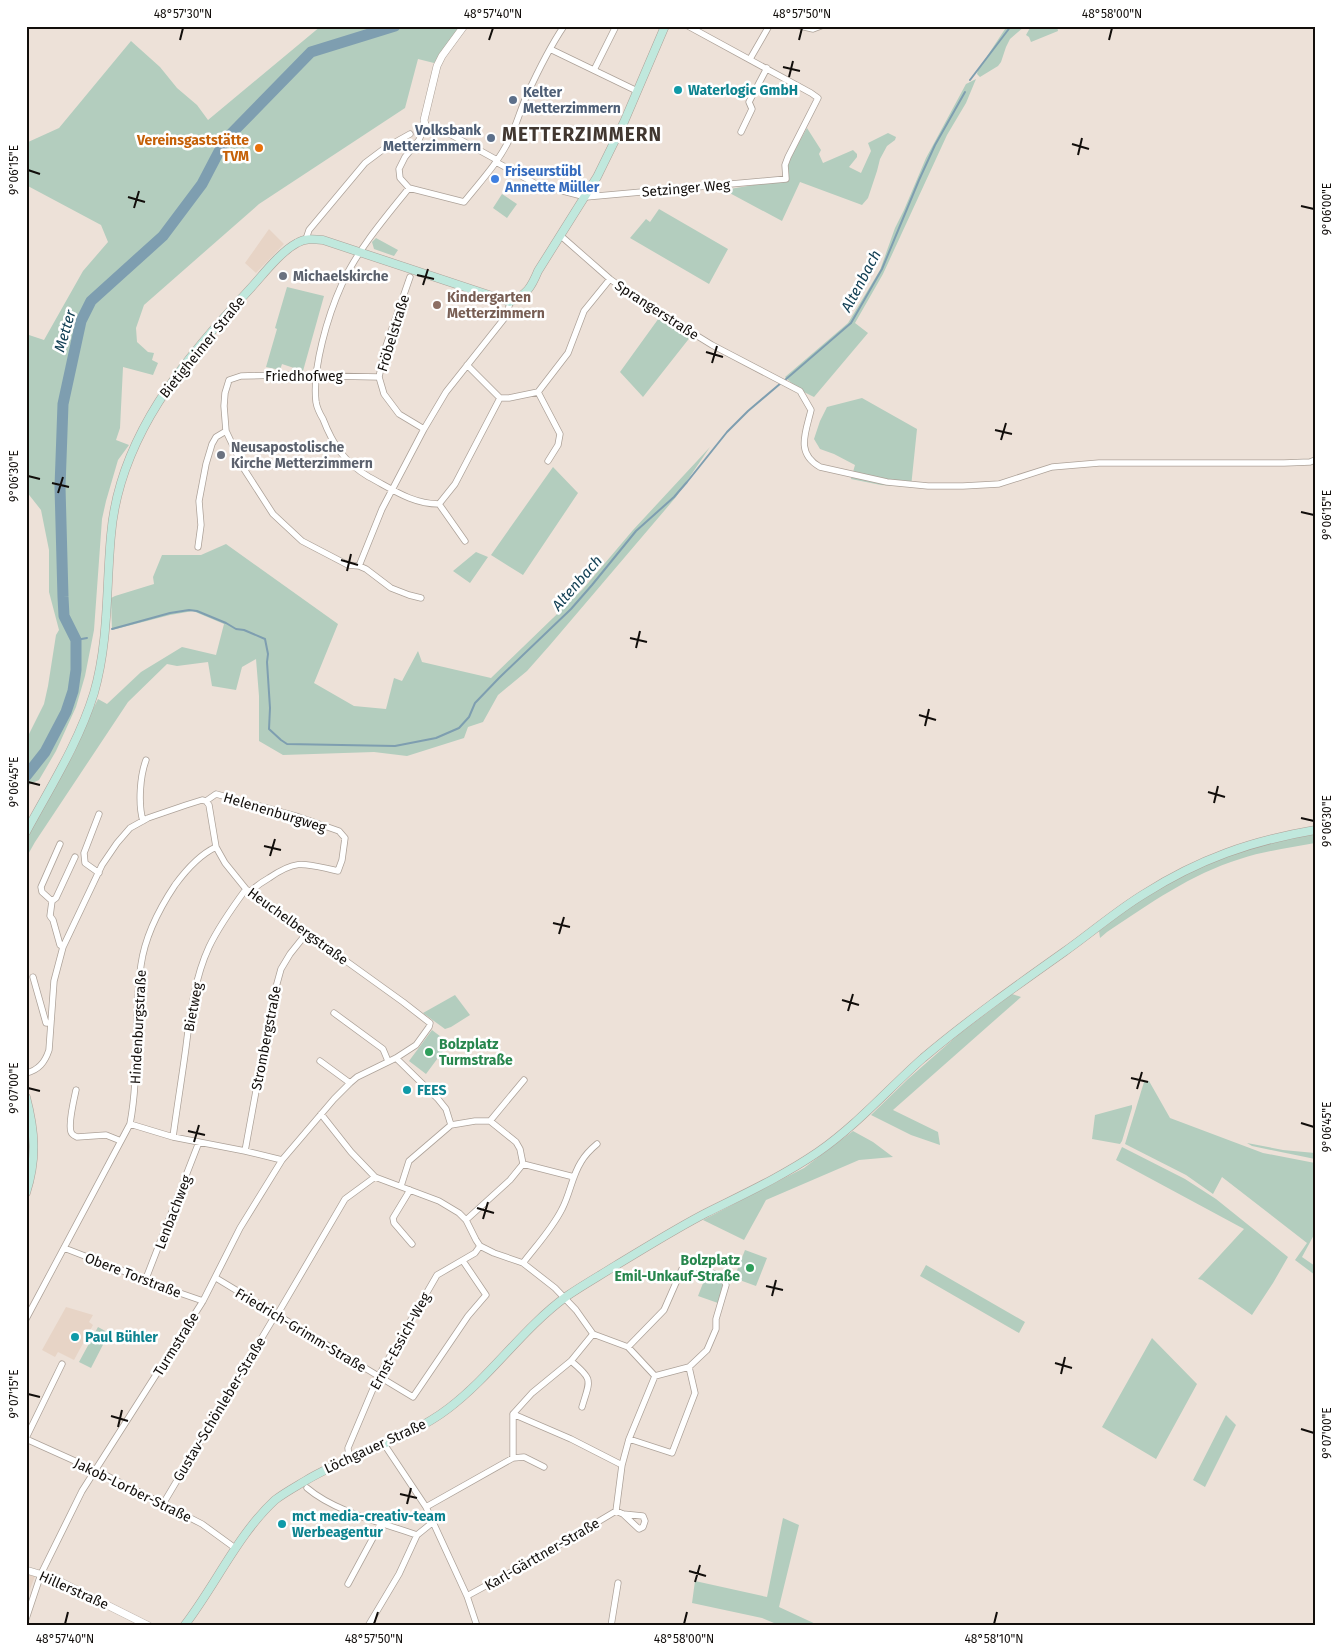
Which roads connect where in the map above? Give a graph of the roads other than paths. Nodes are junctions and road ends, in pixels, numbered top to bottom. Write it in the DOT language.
graph roads {
  1 [pos="464,26"];
  2 [pos="564,26"];
  3 [pos="616,26"];
  4 [pos="665,26"];
  5 [pos="688,26"];
  6 [pos="769,26"];
  7 [pos="800,26"];
  8 [pos="821,26"];
  9 [pos="550,49"];
  10 [pos="750,59"];
  11 [pos="766,68"];
  12 [pos="594,70"];
  13 [pos="637,91"];
  14 [pos="425,125"];
  15 [pos="741,132"];
  16 [pos="410,134"];
  17 [pos="496,161"];
  18 [pos="409,188"];
  19 [pos="586,197"];
  20 [pos="561,236"];
  21 [pos="306,240"];
  22 [pos="359,253"];
  23 [pos="410,277"];
  24 [pos="610,279"];
  25 [pos="510,302"];
  26 [pos="467,364"];
  27 [pos="316,375"];
  28 [pos="379,377"];
  29 [pos="538,392"];
  30 [pos="500,398"];
  31 [pos="424,429"];
  32 [pos="226,431"];
  33 [pos="1315,460"];
  34 [pos="548,461"];
  35 [pos="392,489"];
  36 [pos="439,504"];
  37 [pos="465,541"];
  38 [pos="198,547"];
  39 [pos="359,566"];
  40 [pos="422,598"];
  41 [pos="146,760"];
  42 [pos="206,801"];
  43 [pos="99,814"];
  44 [pos="143,821"];
  45 [pos="1315,830"];
  46 [pos="26,832"];
  47 [pos="60,844"];
  48 [pos="216,847"];
  49 [pos="75,856"];
  50 [pos="338,871"];
  51 [pos="98,873"];
  52 [pos="248,891"];
  53 [pos="52,901"];
  54 [pos="306,934"];
  55 [pos="63,946"];
  56 [pos="33,977"];
  57 [pos="334,1013"];
  58 [pos="51,1023"];
  59 [pos="430,1023"];
  60 [pos="396,1058"];
  61 [pos="320,1061"];
  62 [pos="388,1061"];
  63 [pos="26,1074"];
  64 [pos="524,1080"];
  65 [pos="350,1083"];
  66 [pos="76,1090"];
  67 [pos="26,1097"];
  68 [pos="321,1114"];
  69 [pos="490,1121"];
  70 [pos="130,1124"];
  71 [pos="451,1125"];
  72 [pos="173,1137"];
  73 [pos="121,1141"];
  74 [pos="199,1142"];
  75 [pos="597,1144"];
  76 [pos="245,1151"];
  77 [pos="282,1160"];
  78 [pos="523,1164"];
  79 [pos="375,1177"];
  80 [pos="574,1177"];
  81 [pos="401,1186"];
  82 [pos="410,1190"];
  83 [pos="26,1193"];
  84 [pos="466,1220"];
  85 [pos="412,1244"];
  86 [pos="480,1246"];
  87 [pos="64,1248"];
  88 [pos="463,1261"];
  89 [pos="523,1263"];
  90 [pos="216,1278"];
  91 [pos="145,1281"];
  92 [pos="565,1298"];
  93 [pos="202,1301"];
  94 [pos="276,1314"];
  95 [pos="26,1319"];
  96 [pos="593,1334"];
  97 [pos="628,1348"];
  98 [pos="572,1362"];
  99 [pos="62,1364"];
  100 [pos="689,1367"];
  101 [pos="378,1376"];
  102 [pos="655,1376"];
  103 [pos="582,1407"];
  104 [pos="513,1414"];
  105 [pos="630,1438"];
  106 [pos="26,1439"];
  107 [pos="384,1444"];
  108 [pos="349,1458"];
  109 [pos="513,1458"];
  110 [pos="622,1465"];
  111 [pos="544,1467"];
  112 [pos="95,1470"];
  113 [pos="307,1488"];
  114 [pos="163,1504"];
  115 [pos="426,1507"];
  116 [pos="616,1512"];
  117 [pos="623,1514"];
  118 [pos="381,1522"];
  119 [pos="433,1522"];
  120 [pos="417,1535"];
  121 [pos="235,1548"];
  122 [pos="26,1570"];
  123 [pos="41,1574"];
  124 [pos="618,1583"];
  125 [pos="348,1584"];
  126 [pos="468,1596"];
  127 [pos="190,1618"];
  128 [pos="26,1619"];
  129 [pos="149,1626"];
  130 [pos="180,1626"];
  131 [pos="184,1626"];
  132 [pos="368,1626"];
  133 [pos="477,1626"];
  134 [pos="610,1626"];
  1 -- 14 [label="street"];
  2 -- 9 [label="street"];
  3 -- 12 [label="street"];
  4 -- 13 [label="main road"];
  5 -- 10 [label="street"];
  6 -- 10 [label="street"];
  7 -- 8 [label="street"];
  9 -- 12 [label="street"];
  9 -- 17 [label="street"];
  10 -- 11 [label="street"];
  11 -- 15 [label="street"];
  11 -- 19 [label="street, Setzinger Weg"];
  12 -- 13 [label="street"];
  13 -- 19 [label="main road"];
  14 -- 17 [label="street"];
  14 -- 18 [label="street"];
  16 -- 21 [label="street, Bietigheimer Straße"];
  17 -- 18 [label="street"];
  17 -- 19 [label="street"];
  18 -- 22 [label="street"];
  19 -- 20 [label="main road"];
  20 -- 24 [label="street, Sprangerstraße"];
  20 -- 25 [label="main road"];
  21 -- 22 [label="main road"];
  21 -- 46 [label="main road, Bietigheimer Straße"];
  22 -- 25 [label="main road"];
  22 -- 27 [label="street"];
  23 -- 28 [label="street, Fröbelstraße"];
  24 -- 29 [label="street"];
  24 -- 33 [label="street, Sprangerstraße"];
  25 -- 26 [label="street"];
  26 -- 30 [label="street"];
  26 -- 31 [label="street"];
  27 -- 28 [label="street, Friedhofweg"];
  27 -- 32 [label="street, Friedhofweg"];
  27 -- 35 [label="street"];
  28 -- 31 [label="street, Fröbelstraße"];
  29 -- 30 [label="street"];
  29 -- 34 [label="street"];
  30 -- 36 [label="street"];
  31 -- 35 [label="street"];
  32 -- 38 [label="street"];
  32 -- 39 [label="street"];
  35 -- 36 [label="street"];
  35 -- 39 [label="street"];
  36 -- 37 [label="street"];
  39 -- 40 [label="street"];
  41 -- 44 [label="street"];
  42 -- 44 [label="street, Helenenburgweg"];
  42 -- 48 [label="street, Heuchelbergstraße"];
  42 -- 50 [label="street, Helenenburgweg"];
  43 -- 51 [label="street"];
  44 -- 51 [label="street, Helenenburgweg"];
  45 -- 92 [label="main road, Löchgauer Straße"];
  47 -- 53 [label="street"];
  48 -- 52 [label="street, Heuchelbergstraße"];
  48 -- 70 [label="street, Hindenburgstraße"];
  49 -- 53 [label="street"];
  50 -- 52 [label="street, Bietweg"];
  51 -- 55 [label="street, Helenenburgweg"];
  52 -- 54 [label="street, Heuchelbergstraße"];
  52 -- 72 [label="street, Bietweg"];
  53 -- 55 [label="street"];
  54 -- 59 [label="street, Heuchelbergstraße"];
  54 -- 76 [label="street, Strombergstraße"];
  55 -- 58 [label="street, Helenenburgweg"];
  56 -- 58 [label="street"];
  57 -- 62 [label="street"];
  58 -- 63 [label="street, Helenenburgweg"];
  59 -- 60 [label="street, Turmstraße"];
  60 -- 62 [label="street, Turmstraße"];
  60 -- 71 [label="street"];
  61 -- 65 [label="street"];
  62 -- 65 [label="street, Turmstraße"];
  64 -- 69 [label="street"];
  65 -- 68 [label="street, Turmstraße"];
  66 -- 73 [label="street"];
  67 -- 83 [label="main road"];
  68 -- 77 [label="street, Turmstraße"];
  68 -- 79 [label="street"];
  69 -- 71 [label="street"];
  69 -- 78 [label="street"];
  70 -- 72 [label="street"];
  70 -- 73 [label="street, Hindenburgstraße"];
  71 -- 81 [label="street"];
  72 -- 74 [label="street"];
  73 -- 87 [label="street, Hindenburgstraße"];
  74 -- 76 [label="street"];
  74 -- 91 [label="street, Lenbachweg"];
  75 -- 80 [label="street"];
  76 -- 77 [label="street"];
  77 -- 90 [label="street, Turmstraße"];
  78 -- 80 [label="street"];
  78 -- 84 [label="street"];
  79 -- 81 [label="street"];
  79 -- 94 [label="street, Gustav-Schönleber-Straße"];
  80 -- 89 [label="street"];
  81 -- 82 [label="street"];
  82 -- 84 [label="street"];
  82 -- 85 [label="street"];
  84 -- 86 [label="street"];
  86 -- 88 [label="street, Ernst-Essich-Weg"];
  86 -- 89 [label="street"];
  87 -- 91 [label="street, Obere Torstraße"];
  87 -- 95 [label="street, Hindenburgstraße"];
  88 -- 101 [label="street, Ernst-Essich-Weg"];
  88 -- 101 [label="street, Friedrich-Grimm-Straße"];
  89 -- 92 [label="street"];
  90 -- 93 [label="street, Turmstraße"];
  90 -- 94 [label="street, Friedrich-Grimm-Straße"];
  91 -- 93 [label="street, Obere Torstraße"];
  92 -- 96 [label="street"];
  92 -- 107 [label="main road, Löchgauer Straße"];
  93 -- 112 [label="street, Turmstraße"];
  94 -- 101 [label="street, Friedrich-Grimm-Straße"];
  94 -- 114 [label="street, Gustav-Schönleber-Straße"];
  96 -- 97 [label="street"];
  96 -- 98 [label="street"];
  97 -- 100 [label="street"];
  97 -- 102 [label="street"];
  98 -- 103 [label="street"];
  98 -- 104 [label="street"];
  99 -- 106 [label="street"];
  100 -- 102 [label="street"];
  100 -- 105 [label="street"];
  101 -- 108 [label="street, Ernst-Essich-Weg"];
  102 -- 105 [label="street, Karl-Gärttner-Straße"];
  104 -- 109 [label="street"];
  104 -- 110 [label="street"];
  105 -- 110 [label="street, Karl-Gärttner-Straße"];
  106 -- 112 [label="street, Jakob-Lorber-Straße"];
  107 -- 108 [label="main road, Löchgauer Straße"];
  107 -- 115 [label="street"];
  108 -- 121 [label="main road, Löchgauer Straße"];
  109 -- 111 [label="street"];
  109 -- 115 [label="street"];
  110 -- 116 [label="street, Karl-Gärttner-Straße"];
  112 -- 114 [label="street, Jakob-Lorber-Straße"];
  112 -- 123 [label="street, Turmstraße"];
  113 -- 118 [label="street"];
  114 -- 121 [label="street, Jakob-Lorber-Straße"];
  115 -- 119 [label="street"];
  116 -- 117 [label="street, Karl-Gärttner-Straße"];
  116 -- 126 [label="street, Karl-Gärttner-Straße"];
  118 -- 120 [label="street"];
  118 -- 125 [label="street"];
  119 -- 120 [label="street"];
  119 -- 126 [label="street"];
  120 -- 132 [label="street"];
  121 -- 127 [label="main road, Löchgauer Straße"];
  122 -- 123 [label="street, Hillerstraße"];
  123 -- 128 [label="street, Turmstraße"];
  123 -- 129 [label="street, Hillerstraße"];
  124 -- 134 [label="street"];
  126 -- 133 [label="street"];
  127 -- 130 [label="street"];
  127 -- 131 [label="main road, Löchgauer Straße"];
}
